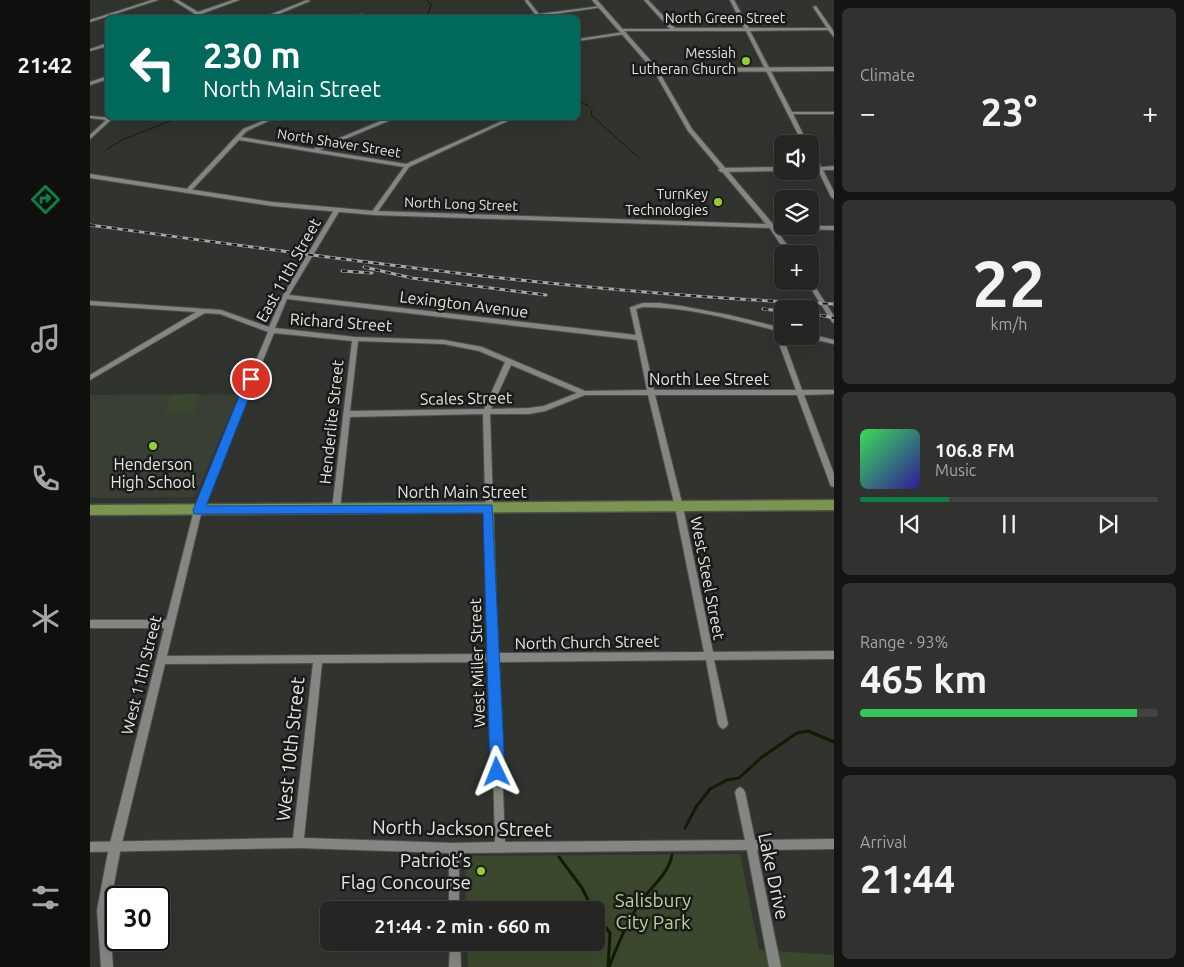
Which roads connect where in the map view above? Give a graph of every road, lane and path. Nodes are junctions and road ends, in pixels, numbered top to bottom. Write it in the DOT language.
graph roads {
  1 [pos="156,0"];
  2 [pos="175,0"];
  3 [pos="237,0"];
  4 [pos="594,0"];
  5 [pos="646,0"];
  6 [pos="732,0"];
  7 [pos="308,1"];
  8 [pos="527,1"];
  9 [pos="601,7"];
  10 [pos="814,7"];
  11 [pos="199,13"];
  12 [pos="109,15"];
  13 [pos="194,15"];
  14 [pos="201,15"];
  15 [pos="272,15"];
  16 [pos="538,15"];
  17 [pos="546,15"];
  18 [pos="105,16"];
  19 [pos="90,21"];
  20 [pos="747,29"];
  21 [pos="830,29"];
  22 [pos="674,30"];
  23 [pos="622,32"];
  24 [pos="834,36"];
  25 [pos="580,40"];
  26 [pos="105,45"];
  27 [pos="90,50"];
  28 [pos="768,69"];
  29 [pos="834,69"];
  30 [pos="656,70"];
  31 [pos="105,78"];
  32 [pos="90,84"];
  33 [pos="791,113"];
  34 [pos="834,113"];
  35 [pos="90,117"];
  36 [pos="105,118"];
  37 [pos="108,120"];
  38 [pos="268,120"];
  39 [pos="386,120"];
  40 [pos="508,120"];
  41 [pos="802,135"];
  42 [pos="90,138"];
  43 [pos="238,138"];
  44 [pos="316,150"];
  45 [pos="406,166"];
  46 [pos="819,168"];
  47 [pos="834,168"];
  48 [pos="774,169"];
  49 [pos="721,170"];
  50 [pos="90,176"];
  51 [pos="187,192"];
  52 [pos="834,197"];
  53 [pos="338,210"];
  54 [pos="374,213"];
  55 [pos="772,228"];
  56 [pos="834,228"];
  57 [pos="784,245"];
  58 [pos="815,290"];
  59 [pos="285,297"];
  60 [pos="90,303"];
  61 [pos="205,310"];
  62 [pos="832,318"];
  63 [pos="774,328"];
  64 [pos="270,330"];
  65 [pos="640,338"];
  66 [pos="819,338"];
  67 [pos="355,339"];
  68 [pos="834,342"];
  69 [pos="785,345"];
  70 [pos="509,360"];
  71 [pos="90,378"];
  72 [pos="651,392"];
  73 [pos="801,392"];
  74 [pos="834,392"];
  75 [pos="584,393"];
  76 [pos="486,412"];
  77 [pos="346,414"];
  78 [pos="834,484"];
  79 [pos="834,505"];
  80 [pos="679,507"];
  81 [pos="336,508"];
  82 [pos="488,508"];
  83 [pos="90,510"];
  84 [pos="198,510"];
  85 [pos="90,624"];
  86 [pos="170,624"];
  87 [pos="708,655"];
  88 [pos="834,655"];
  89 [pos="318,659"];
  90 [pos="494,659"];
  91 [pos="161,660"];
  92 [pos="723,724"];
  93 [pos="740,792"];
  94 [pos="298,843"];
  95 [pos="834,844"];
  96 [pos="749,845"];
  97 [pos="115,847"];
  98 [pos="500,847"];
  99 [pos="90,848"];
  100 [pos="454,848"];
  101 [pos="454,901"];
  102 [pos="454,951"];
  103 [pos="107,967"];
  104 [pos="455,967"];
  105 [pos="775,967"];
  1 -- 12 [label="street"];
  2 -- 11 [label="street"];
  3 -- 11 [label="street"];
  4 -- 9 [label="street"];
  5 -- 22 [label="street"];
  6 -- 20 [label="street"];
  7 -- 15 [label="street"];
  8 -- 16 [label="street"];
  9 -- 17 [label="street"];
  9 -- 23 [label="street"];
  10 -- 21 [label="street"];
  11 -- 13 [label="street"];
  11 -- 14 [label="street"];
  18 -- 19 [label="street"];
  20 -- 21 [label="street, North Green Street"];
  20 -- 22 [label="street, North Green Street"];
  20 -- 28 [label="street"];
  21 -- 24 [label="street"];
  22 -- 23 [label="street, North Green Street"];
  23 -- 25 [label="street, North Green Street"];
  23 -- 30 [label="street"];
  26 -- 27 [label="street"];
  28 -- 29 [label="street"];
  28 -- 30 [label="street"];
  28 -- 33 [label="street"];
  30 -- 49 [label="street"];
  31 -- 32 [label="street"];
  33 -- 34 [label="street"];
  33 -- 41 [label="street"];
  35 -- 36 [label="street"];
  37 -- 42 [label="street"];
  38 -- 43 [label="street"];
  39 -- 44 [label="street"];
  40 -- 45 [label="street"];
  43 -- 44 [label="street, North Shaver Street"];
  43 -- 51 [label="street"];
  44 -- 45 [label="street, North Shaver Street"];
  45 -- 54 [label="street"];
  46 -- 47 [label="street"];
  46 -- 52 [label="street"];
  48 -- 49 [label="street"];
  49 -- 55 [label="street"];
  50 -- 51 [label="street, North Long Street"];
  51 -- 53 [label="street, North Long Street"];
  53 -- 54 [label="street, North Long Street"];
  53 -- 59 [label="street, East 11th Street"];
  54 -- 55 [label="street, North Long Street"];
  55 -- 56 [label="street, North Long Street"];
  55 -- 57 [label="street"];
  58 -- 62 [label="street"];
  59 -- 64 [label="street, East 11th Street"];
  59 -- 65 [label="street, Lexington Avenue"];
  60 -- 61 [label="street, Richard Street"];
  61 -- 64 [label="street, Richard Street"];
  61 -- 71 [label="street"];
  63 -- 65 [label="street, West Steel Street"];
  64 -- 67 [label="street, Richard Street"];
  64 -- 84 [label="street, East 11th Street"];
  65 -- 72 [label="street, West Steel Street"];
  66 -- 68 [label="street"];
  67 -- 70 [label="street, Richard Street"];
  67 -- 77 [label="street, Henderlite Street"];
  69 -- 73 [label="street"];
  70 -- 75 [label="street, Richard Street"];
  70 -- 76 [label="street"];
  72 -- 73 [label="street, North Lee Street"];
  72 -- 75 [label="street, North Lee Street"];
  72 -- 80 [label="street, West Steel Street"];
  73 -- 74 [label="street, North Lee Street"];
  73 -- 78 [label="street"];
  75 -- 76 [label="street, Scales Street"];
  76 -- 77 [label="street, Scales Street"];
  76 -- 82 [label="street, West Miller Street"];
  77 -- 81 [label="street, Henderlite Street"];
  79 -- 80 [label="main road, North Main Street"];
  80 -- 82 [label="main road, North Main Street"];
  80 -- 87 [label="street, West Steel Street"];
  81 -- 82 [label="main road, North Main Street"];
  81 -- 84 [label="main road, North Main Street"];
  82 -- 90 [label="street, West Miller Street"];
  83 -- 84 [label="main road, North Main Street"];
  84 -- 86 [label="street, West 11th Street"];
  85 -- 86 [label="street"];
  86 -- 91 [label="street, West 11th Street"];
  87 -- 88 [label="street, North Church Street"];
  87 -- 90 [label="street, North Church Street"];
  87 -- 92 [label="street"];
  89 -- 90 [label="street, North Church Street"];
  89 -- 91 [label="street, North Church Street"];
  89 -- 94 [label="street, West 10th Street"];
  90 -- 98 [label="street, West Miller Street"];
  91 -- 97 [label="street, West 11th Street"];
  93 -- 96 [label="street, Lake Drive"];
  94 -- 97 [label="street, North Jackson Street"];
  94 -- 100 [label="street, North Jackson Street"];
  95 -- 96 [label="street, North Jackson Street"];
  96 -- 98 [label="street, North Jackson Street"];
  96 -- 105 [label="street, Lake Drive"];
  97 -- 99 [label="street, North Jackson Street"];
  97 -- 103 [label="street, West 11th Street"];
  98 -- 100 [label="street, North Jackson Street"];
  100 -- 101 [label="street"];
  102 -- 104 [label="street"];
}
